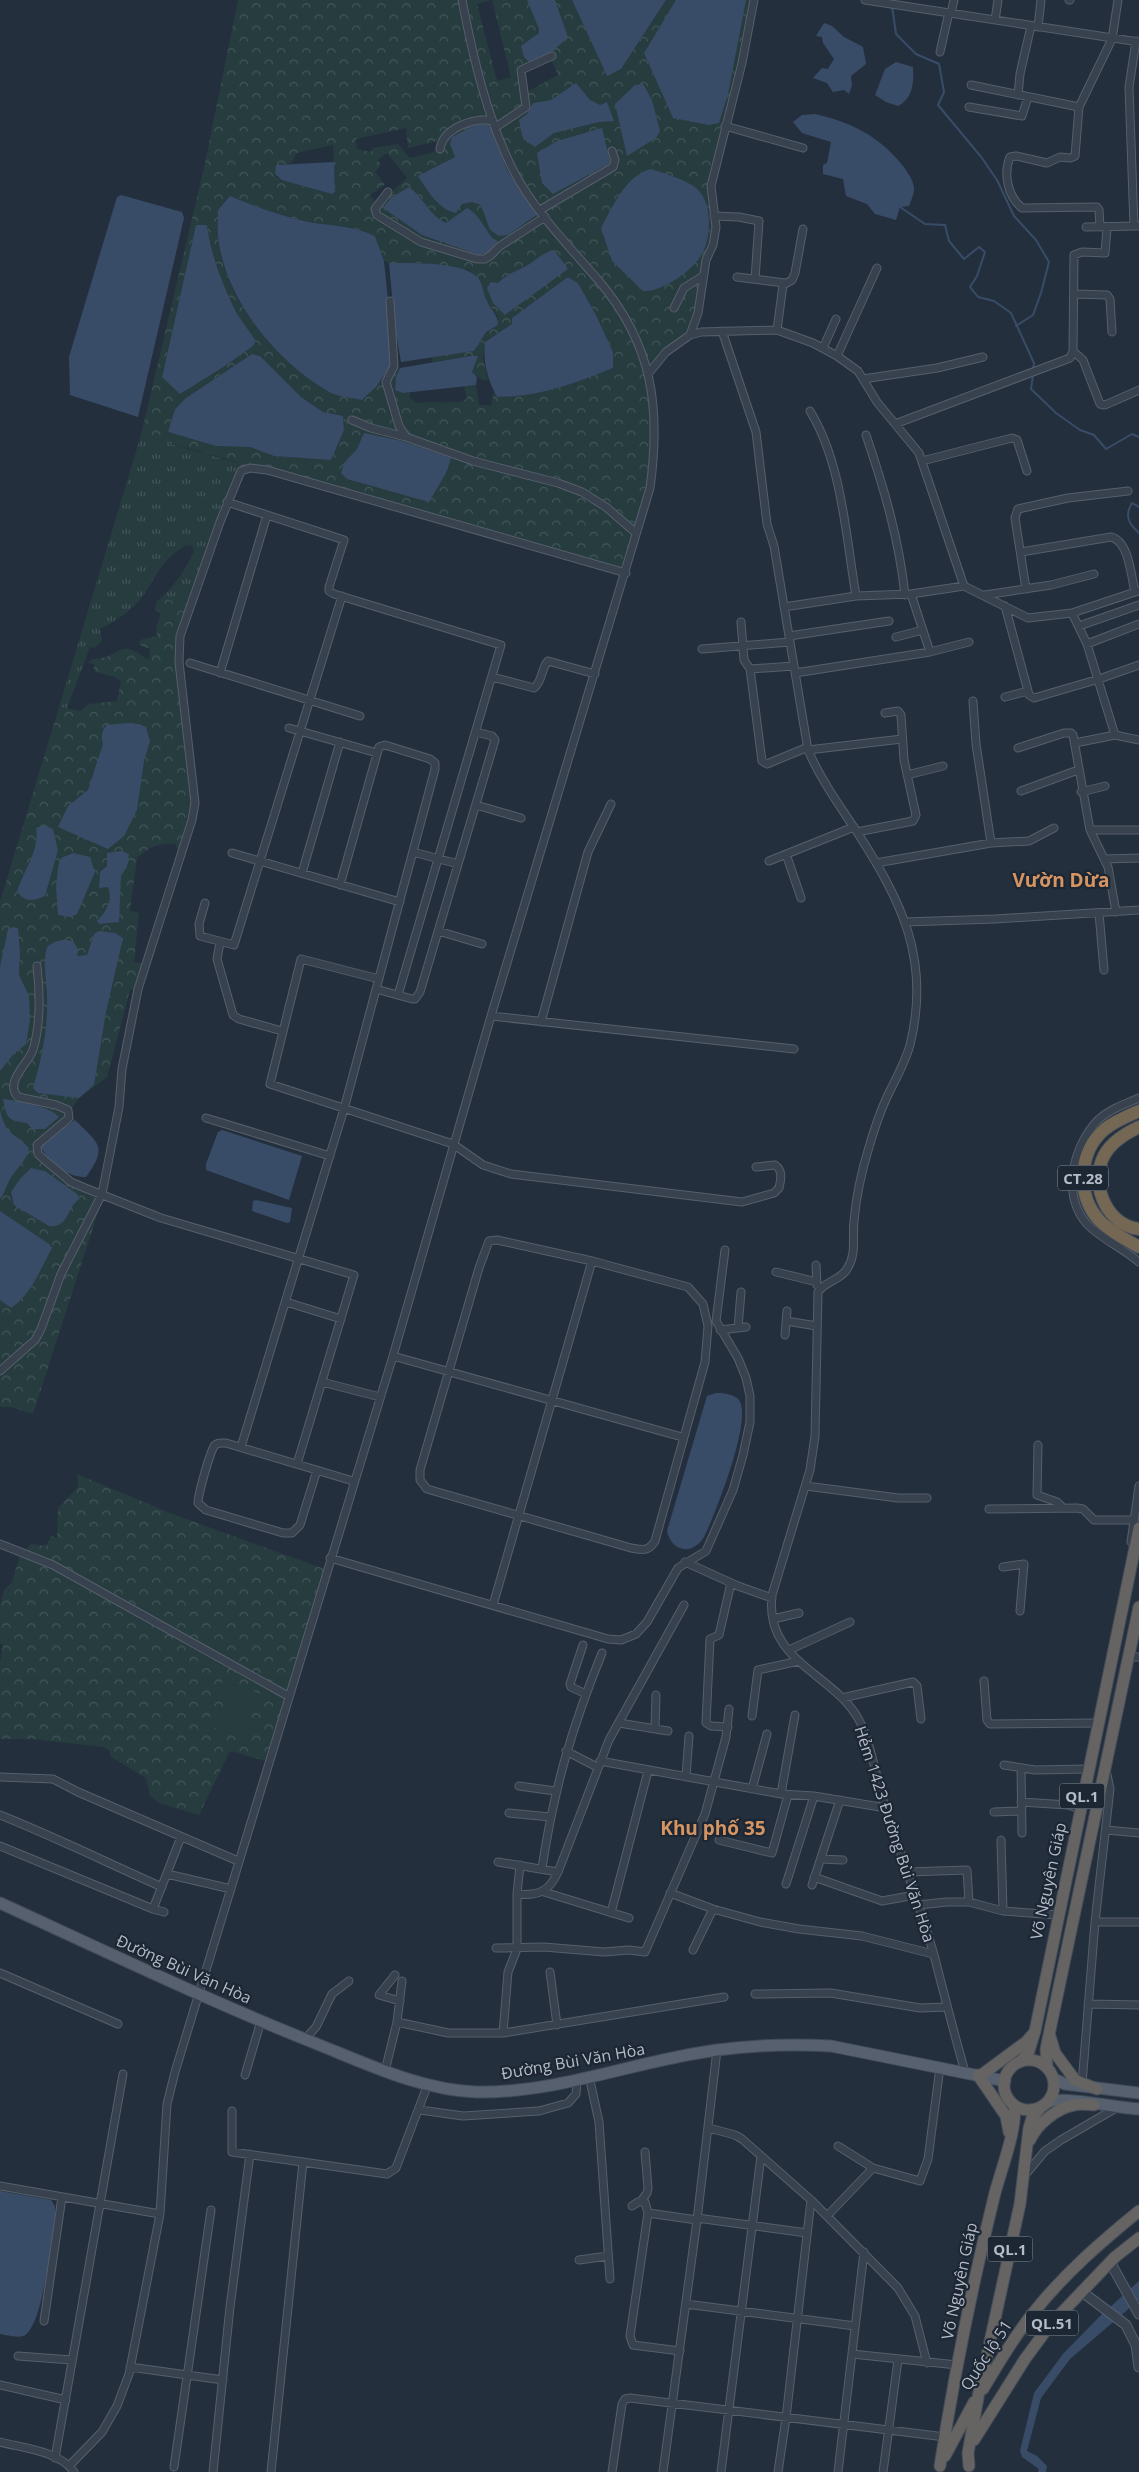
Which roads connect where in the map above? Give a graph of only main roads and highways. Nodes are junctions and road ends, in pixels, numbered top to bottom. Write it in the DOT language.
graph roads {
  1 [pos="1139,1111"];
  2 [pos="1139,1127"];
  3 [pos="1139,1229"];
  4 [pos="1139,1247"];
  5 [pos="1136,1524"];
  6 [pos="1139,1607"];
  7 [pos="1134,1657"];
  8 [pos="0,1903"];
  9 [pos="1035,2031"];
  10 [pos="1050,2033"];
  11 [pos="1020,2062"];
  12 [pos="1047,2068"];
  13 [pos="979,2076"];
  14 [pos="1054,2079"];
  15 [pos="1005,2081"];
  16 [pos="1097,2089"];
  17 [pos="1139,2093"];
  18 [pos="1014,2105"];
  19 [pos="1044,2105"];
  20 [pos="1094,2105"];
  21 [pos="1139,2109"];
  22 [pos="1010,2138"];
  23 [pos="1026,2154"];
  24 [pos="1139,2211"];
  25 [pos="1139,2238"];
  26 [pos="978,2396"];
  27 [pos="948,2416"];
  28 [pos="973,2422"];
  29 [pos="939,2470"];
  30 [pos="966,2470"];
  1 -- 4 [label="highway, CT.28"];
  2 -- 3 [label="highway, CT.28"];
  5 -- 9 [label="highway, Võ Nguyên Giáp / QL.1"];
  6 -- 7 [label="highway, Võ Nguyên Giáp / QL.1"];
  7 -- 10 [label="highway, Võ Nguyên Giáp / QL.1"];
  8 -- 13 [label="main road, Đường Bùi Văn Hòa"];
  9 -- 11 [label="highway, Võ Nguyên Giáp / QL.1"];
  9 -- 13 [label="highway"];
  10 -- 12 [label="highway, Võ Nguyên Giáp / QL.1"];
  10 -- 16 [label="highway"];
  11 -- 12 [label="highway"];
  11 -- 15 [label="highway, QL.1"];
  12 -- 14 [label="highway"];
  13 -- 15 [label="main road, Đường Bùi Văn Hòa"];
  13 -- 22 [label="highway"];
  14 -- 16 [label="main road"];
  14 -- 19 [label="highway, QL.1"];
  15 -- 18 [label="highway, QL.1"];
  16 -- 17 [label="main road"];
  18 -- 19 [label="highway"];
  18 -- 22 [label="highway, Võ Nguyên Giáp / QL.1"];
  19 -- 20 [label="main road"];
  19 -- 23 [label="highway, QL.1"];
  20 -- 21 [label="main road"];
  20 -- 23 [label="highway"];
  22 -- 27 [label="highway, Võ Nguyên Giáp / QL.1"];
  23 -- 26 [label="highway, QL.1"];
  24 -- 26 [label="highway, Quốc lộ 51 / QL.51"];
  25 -- 28 [label="highway, QL.51"];
  26 -- 28 [label="highway, QL.1"];
  27 -- 28 [label="highway"];
  27 -- 29 [label="highway, Võ Nguyên Giáp / QL.1"];
  28 -- 29 [label="highway, QL.51"];
  28 -- 30 [label="main road, QL.51"];
  28 -- 30 [label="highway, QL.1"];
}
